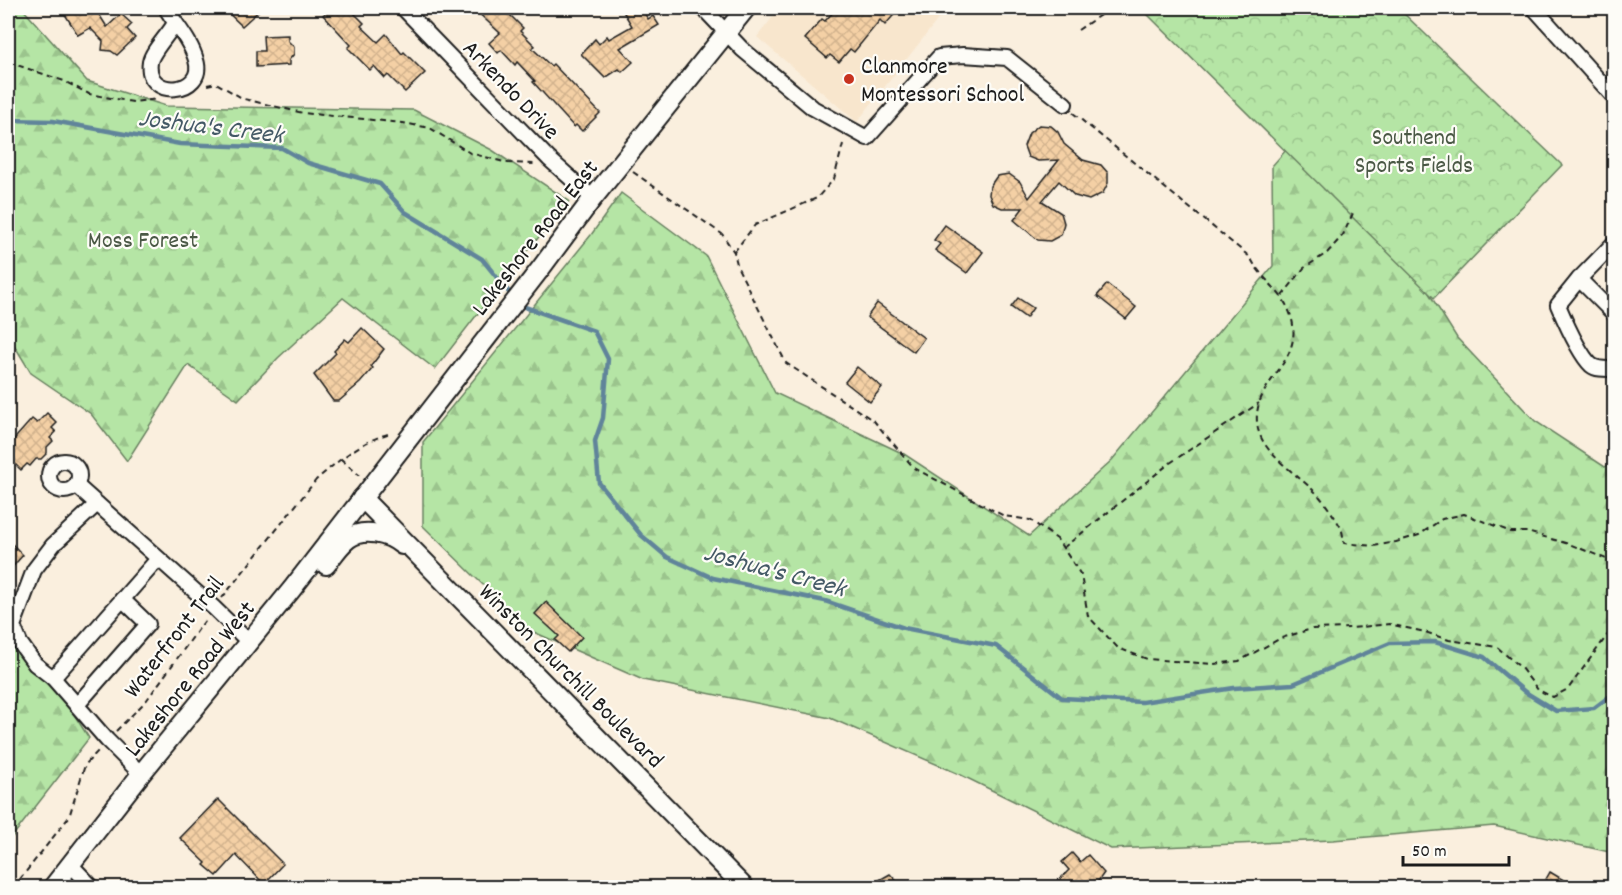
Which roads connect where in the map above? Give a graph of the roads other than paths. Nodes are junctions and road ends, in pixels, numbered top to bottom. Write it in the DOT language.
graph roads {
  1 [pos="166,8"];
  2 [pos="403,8"];
  3 [pos="703,8"];
  4 [pos="746,8"];
  5 [pos="1534,8"];
  6 [pos="175,23"];
  7 [pos="725,33"];
  8 [pos="1614,97"];
  9 [pos="1065,104"];
  10 [pos="593,198"];
  11 [pos="1614,243"];
  12 [pos="1579,279"];
  13 [pos="1614,314"];
  14 [pos="1614,369"];
  15 [pos="76,485"];
  16 [pos="362,498"];
  17 [pos="97,504"];
  18 [pos="158,559"];
  19 [pos="431,567"];
  20 [pos="292,589"];
  21 [pos="122,599"];
  22 [pos="249,642"];
  23 [pos="53,678"];
  24 [pos="76,705"];
  25 [pos="141,774"];
  26 [pos="70,864"];
  27 [pos="52,888"];
  28 [pos="93,888"];
  29 [pos="746,888"];
  1 -- 6 [label="street"];
  2 -- 10 [label="street, Arkendo Drive"];
  3 -- 7 [label="street"];
  4 -- 7 [label="main road, Lakeshore Road East"];
  5 -- 8 [label="street"];
  6 -- 6 [label="street"];
  7 -- 9 [label="street"];
  7 -- 10 [label="main road, Lakeshore Road East"];
  10 -- 16 [label="main road, Lakeshore Road East"];
  11 -- 12 [label="street"];
  12 -- 13 [label="street"];
  12 -- 14 [label="street"];
  15 -- 17 [label="street"];
  16 -- 19 [label="main road, Winston Churchill Boulevard"];
  16 -- 20 [label="main road, Lakeshore Road West"];
  17 -- 18 [label="street"];
  17 -- 23 [label="street"];
  18 -- 21 [label="street"];
  18 -- 22 [label="street"];
  19 -- 20 [label="main road"];
  19 -- 29 [label="main road, Winston Churchill Boulevard"];
  20 -- 22 [label="main road, Lakeshore Road West"];
  21 -- 23 [label="street"];
  21 -- 24 [label="street"];
  22 -- 25 [label="main road, Lakeshore Road West"];
  23 -- 24 [label="street"];
  24 -- 25 [label="street"];
  25 -- 26 [label="main road, Lakeshore Road West"];
  26 -- 27 [label="main road, Lakeshore Road West"];
  26 -- 28 [label="street"];
}
